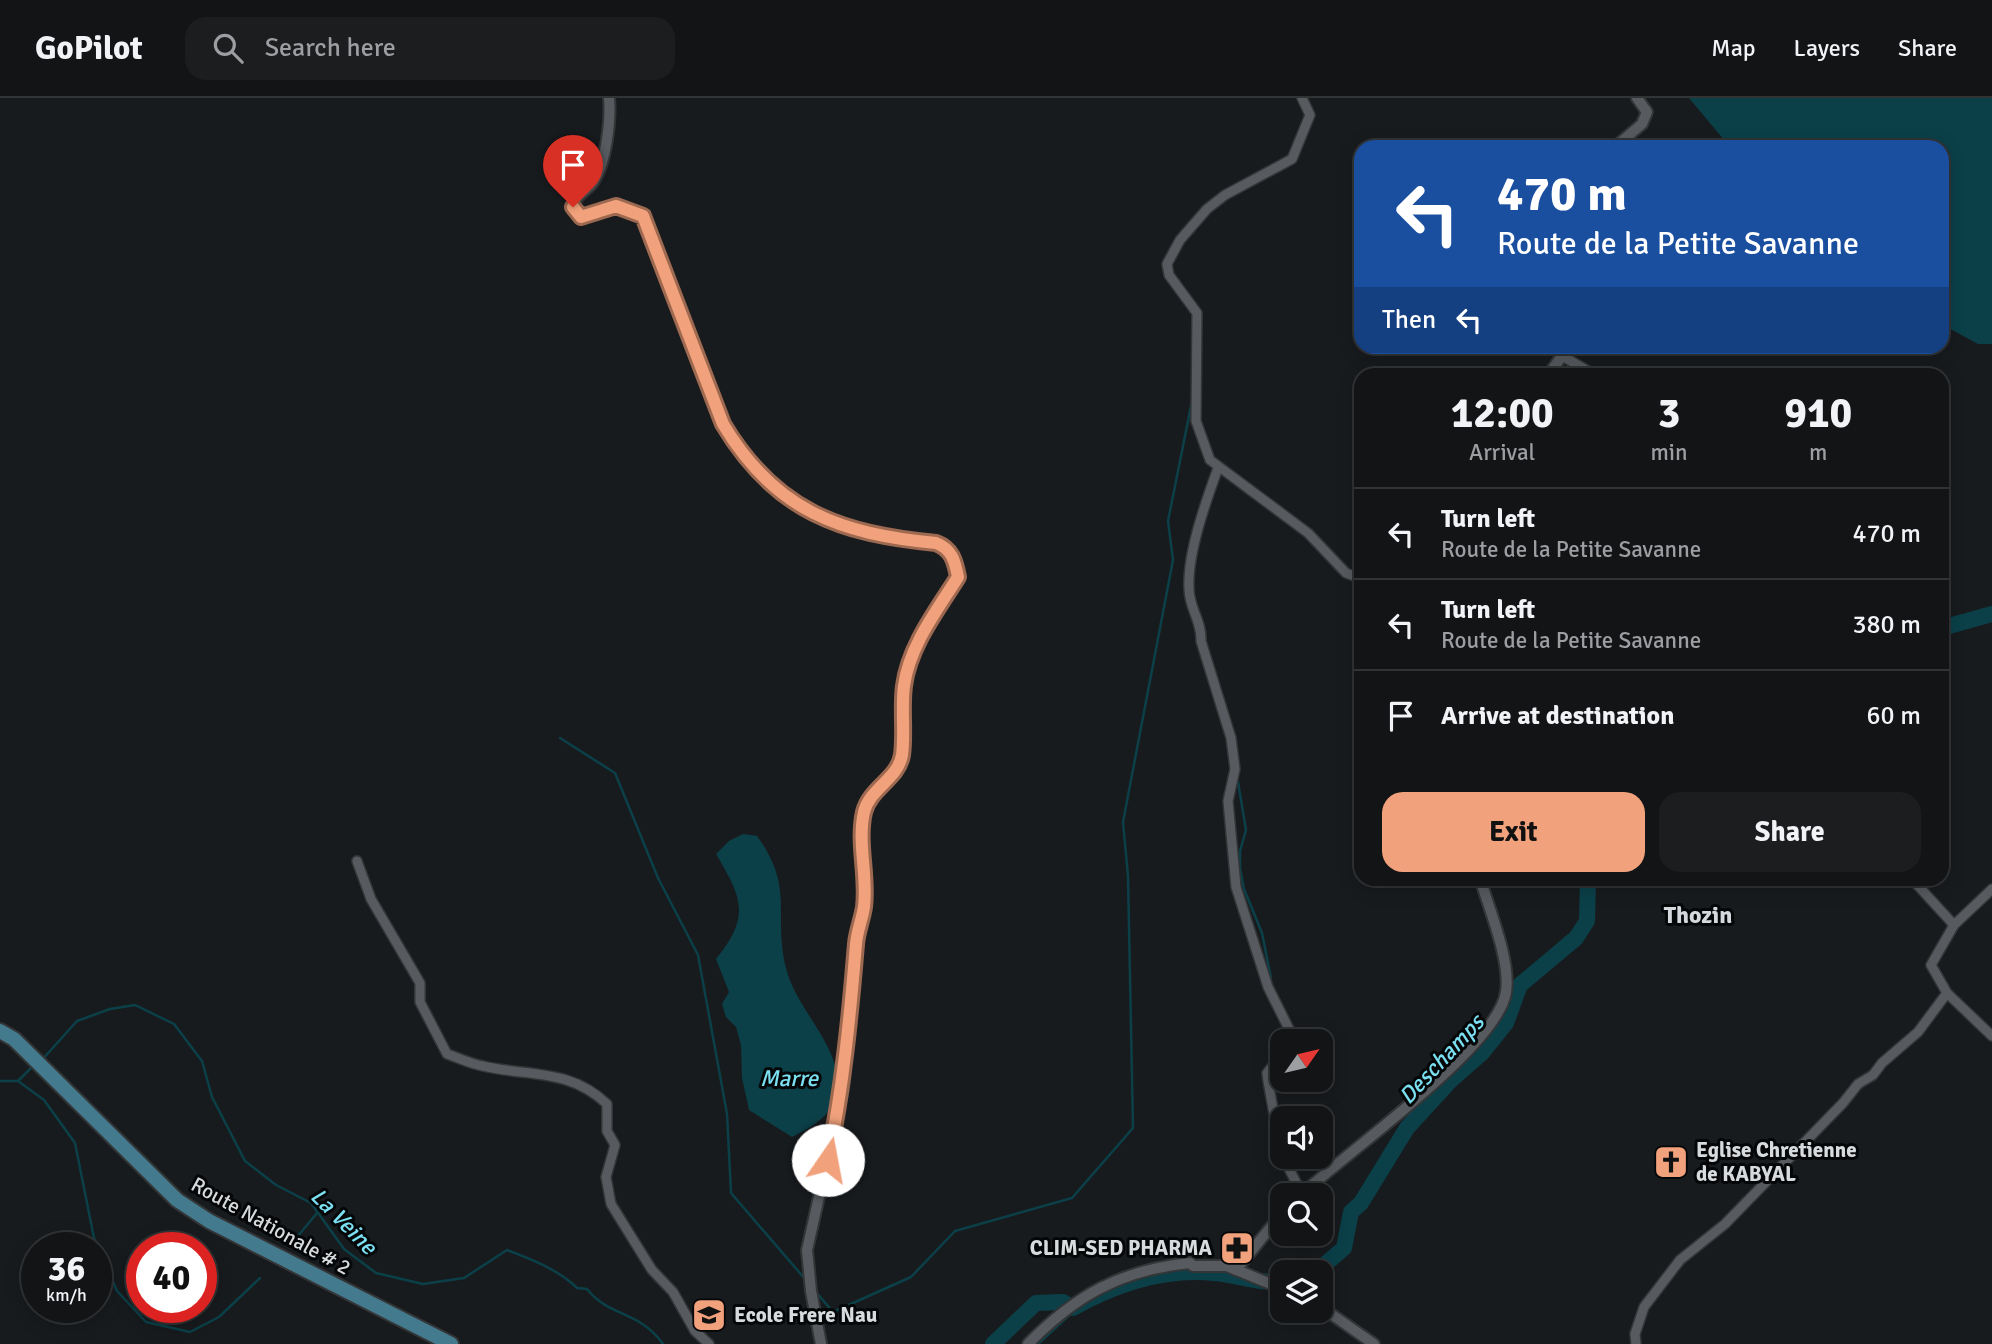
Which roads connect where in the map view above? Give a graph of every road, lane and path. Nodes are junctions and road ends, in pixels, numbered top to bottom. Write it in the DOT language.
graph roads {
  1 [pos="609,98"];
  2 [pos="1302,98"];
  3 [pos="1637,98"];
  4 [pos="1623,140"];
  5 [pos="1565,354"];
  6 [pos="1570,354"];
  7 [pos="1554,368"];
  8 [pos="1586,368"];
  9 [pos="1217,468"];
  10 [pos="1354,576"];
  11 [pos="357,861"];
  12 [pos="1482,886"];
  13 [pos="1919,886"];
  14 [pos="1992,889"];
  15 [pos="1954,925"];
  16 [pos="1947,993"];
  17 [pos="1289,1029"];
  18 [pos="0,1031"];
  19 [pos="1992,1036"];
  20 [pos="1270,1069"];
  21 [pos="1270,1091"];
  22 [pos="1270,1092"];
  23 [pos="1295,1183"];
  24 [pos="1316,1183"];
  25 [pos="1270,1228"];
  26 [pos="1236,1270"];
  27 [pos="1270,1284"];
  28 [pos="1333,1315"];
  29 [pos="451,1344"];
  30 [pos="709,1344"];
  31 [pos="821,1344"];
  32 [pos="1028,1344"];
  33 [pos="1374,1344"];
  34 [pos="1636,1344"];
  1 -- 31 [label="street"];
  2 -- 9 [label="street"];
  3 -- 4 [label="street"];
  5 -- 7 [label="street"];
  6 -- 8 [label="street"];
  9 -- 10 [label="street"];
  9 -- 17 [label="street"];
  11 -- 30 [label="street"];
  12 -- 24 [label="street"];
  13 -- 15 [label="street"];
  14 -- 15 [label="street"];
  15 -- 16 [label="street"];
  16 -- 19 [label="street"];
  16 -- 34 [label="street"];
  18 -- 29 [label="main road, Route Nationale # 2"];
  20 -- 21 [label="street"];
  22 -- 23 [label="street"];
  25 -- 26 [label="street"];
  26 -- 27 [label="street"];
  26 -- 32 [label="street"];
  28 -- 33 [label="street"];
}
